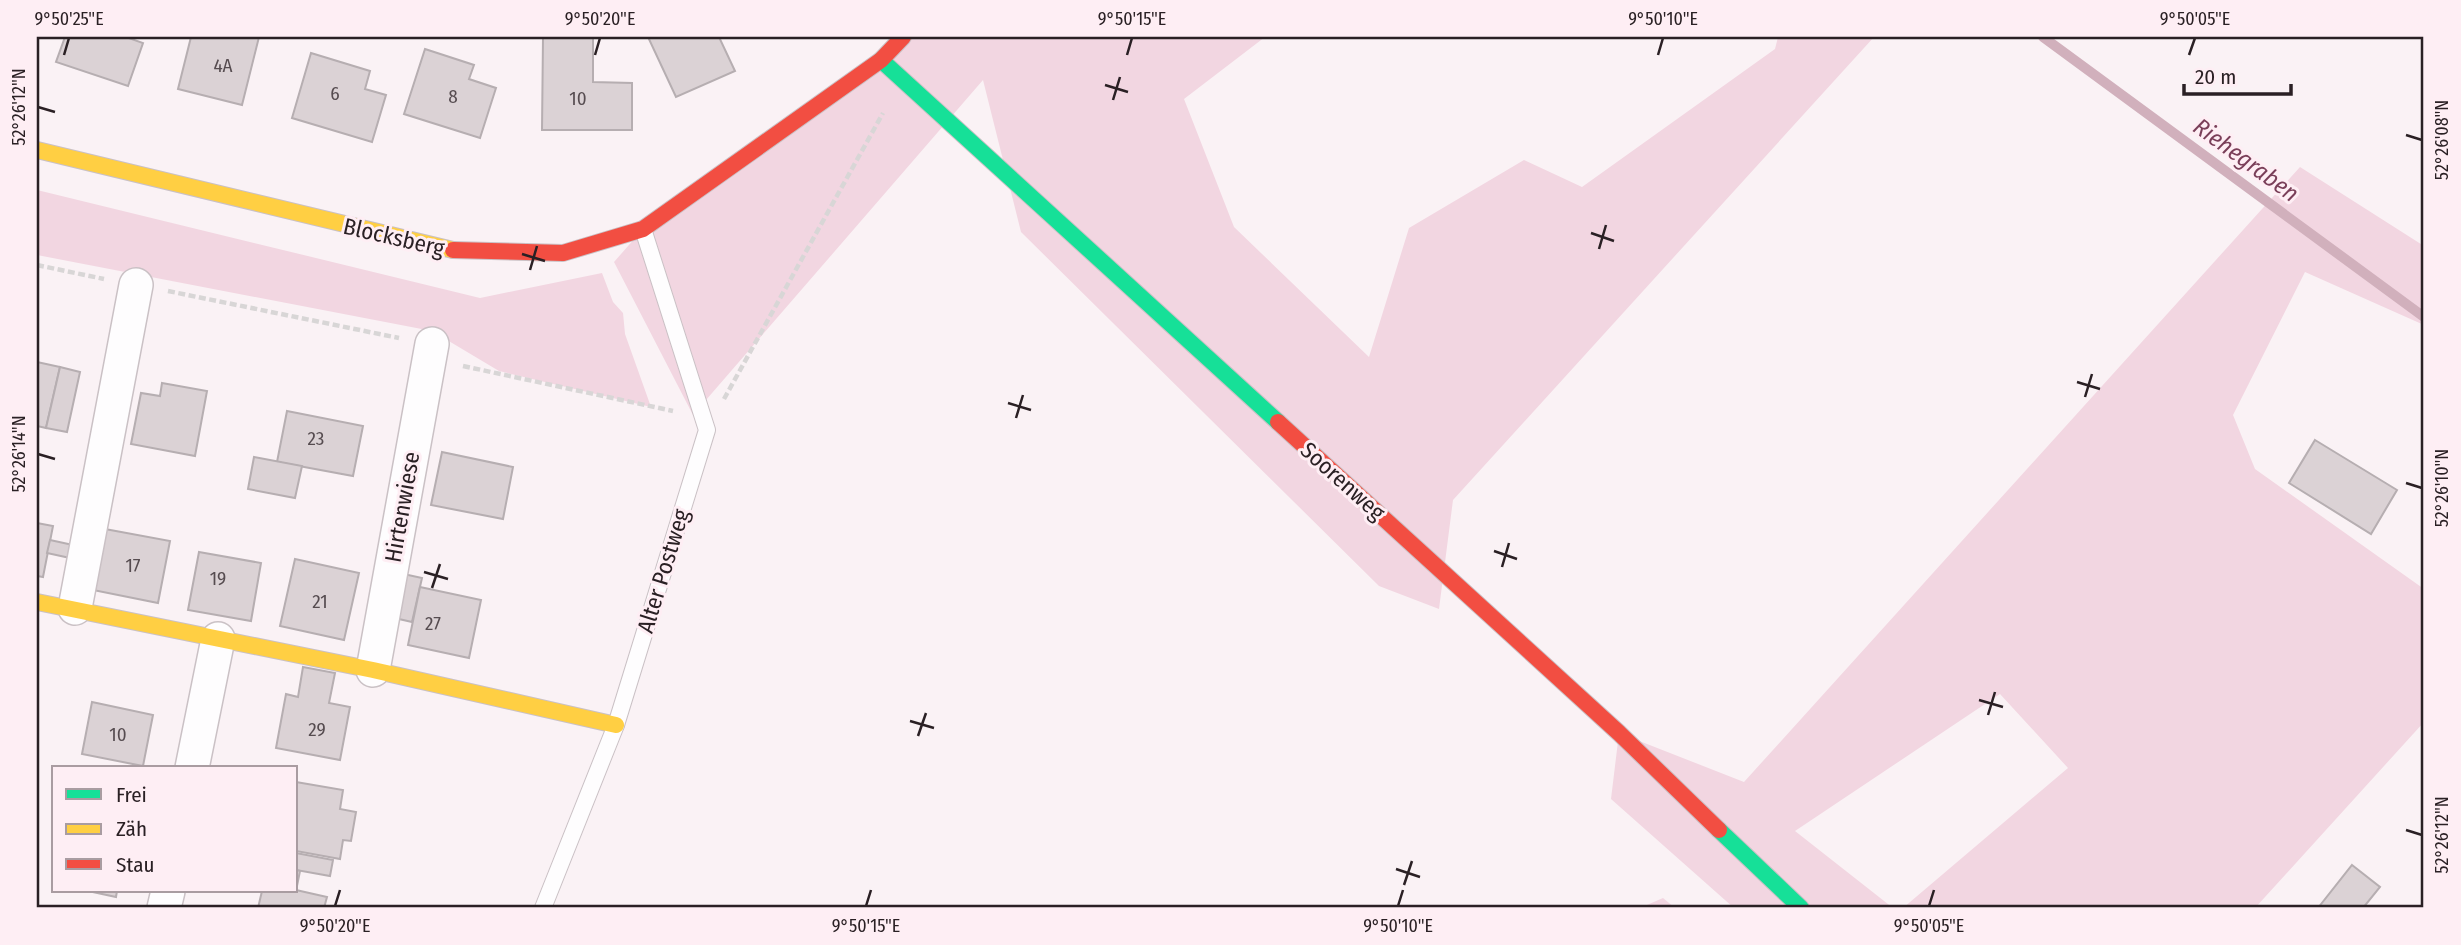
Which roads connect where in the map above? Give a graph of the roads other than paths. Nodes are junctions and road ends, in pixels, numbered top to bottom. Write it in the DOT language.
graph roads {
  1 [pos="904,37"];
  2 [pos="881,60"];
  3 [pos="37,150"];
  4 [pos="643,229"];
  5 [pos="135,285"];
  6 [pos="432,344"];
  7 [pos="37,601"];
  8 [pos="75,608"];
  9 [pos="218,639"];
  10 [pos="373,670"];
  11 [pos="616,725"];
  12 [pos="192,766"];
  13 [pos="543,908"];
  14 [pos="1801,908"];
  1 -- 2 [label="street, Blocksberg"];
  2 -- 4 [label="street, Blocksberg"];
  2 -- 14 [label="street, Soorenweg"];
  3 -- 4 [label="street, Blocksberg"];
  4 -- 11 [label="lane, Alter Postweg"];
  5 -- 8 [label="street"];
  6 -- 10 [label="street, Hirtenwiese"];
  7 -- 8 [label="street"];
  8 -- 9 [label="street"];
  9 -- 10 [label="street"];
  9 -- 12 [label="street"];
  10 -- 11 [label="street"];
  11 -- 13 [label="lane, Alter Postweg"];
}
